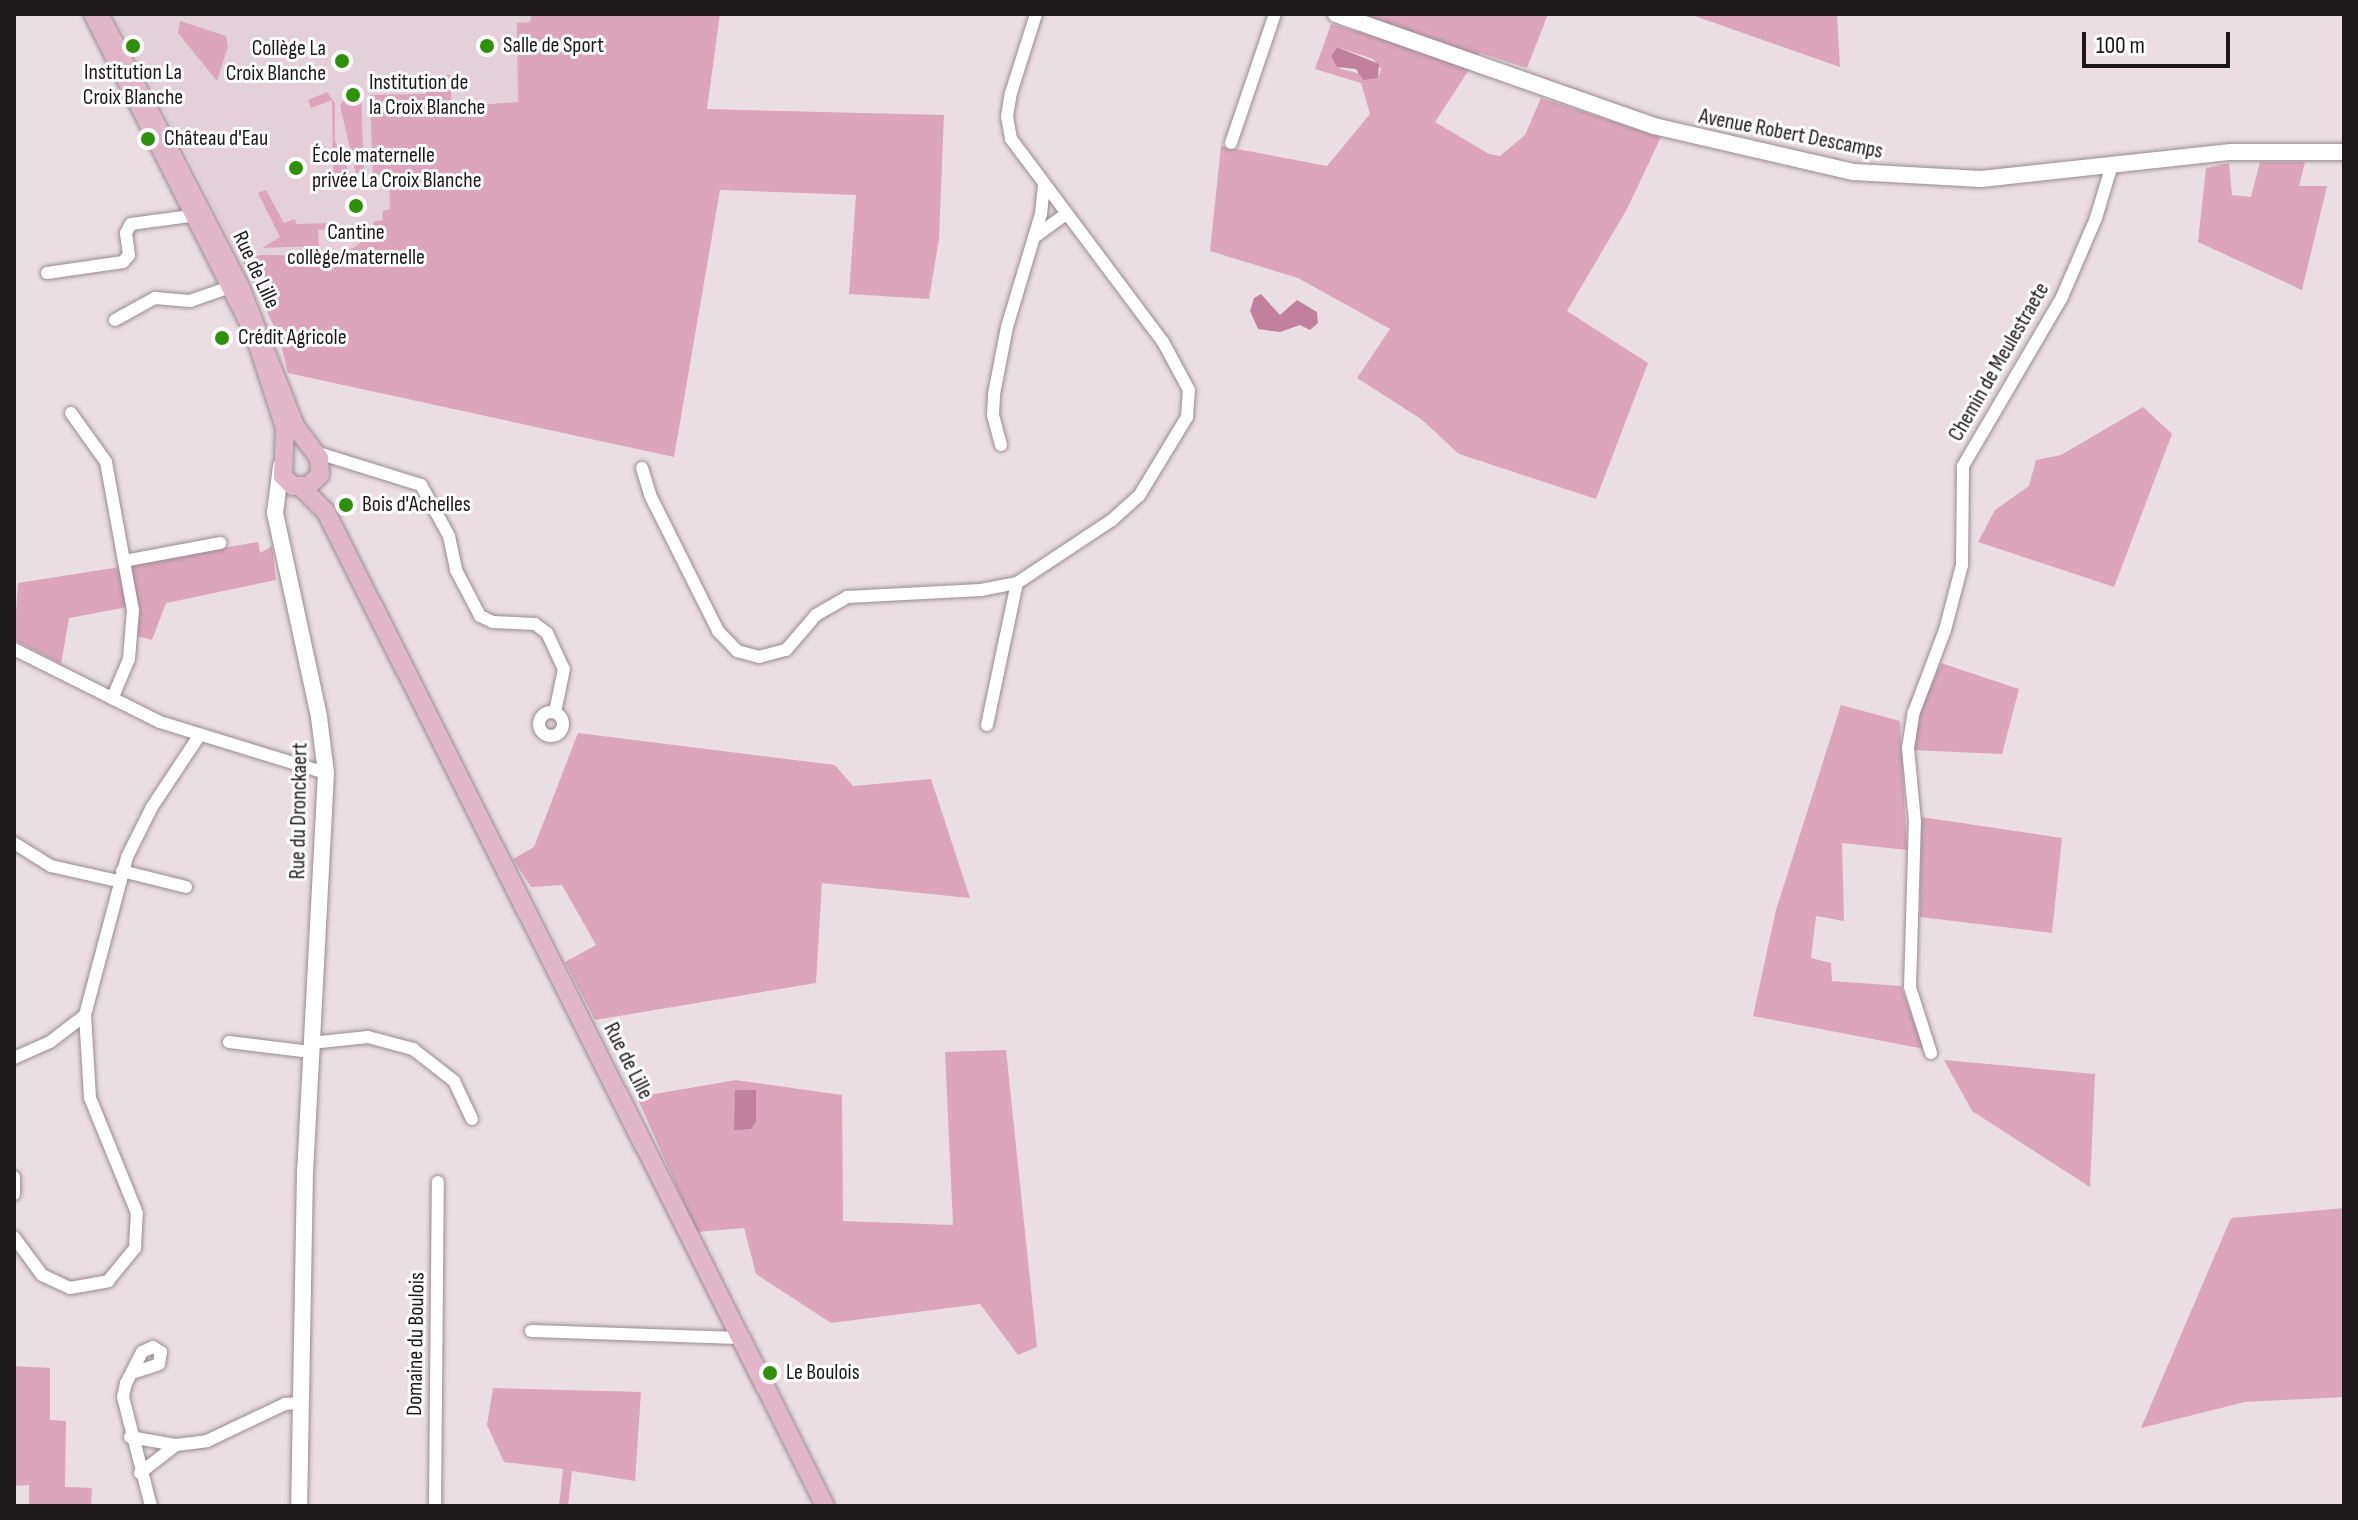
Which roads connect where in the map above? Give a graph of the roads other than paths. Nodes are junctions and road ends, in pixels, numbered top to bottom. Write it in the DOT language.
graph roads {
  1 [pos="96,14"];
  2 [pos="1036,14"];
  3 [pos="1275,14"];
  4 [pos="1350,16"];
  5 [pos="1231,143"];
  6 [pos="2344,155"];
  7 [pos="2112,165"];
  8 [pos="1044,186"];
  9 [pos="1066,214"];
  10 [pos="198,215"];
  11 [pos="1035,238"];
  12 [pos="47,273"];
  13 [pos="233,286"];
  14 [pos="115,320"];
  15 [pos="71,413"];
  16 [pos="1001,445"];
  17 [pos="317,461"];
  18 [pos="282,462"];
  19 [pos="642,468"];
  20 [pos="299,487"];
  21 [pos="220,543"];
  22 [pos="124,561"];
  23 [pos="290,573"];
  24 [pos="1017,583"];
  25 [pos="388,637"];
  26 [pos="14,649"];
  27 [pos="112,699"];
  28 [pos="555,712"];
  29 [pos="987,725"];
  30 [pos="199,736"];
  31 [pos="326,773"];
  32 [pos="14,843"];
  33 [pos="120,876"];
  34 [pos="186,887"];
  35 [pos="85,1015"];
  36 [pos="229,1042"];
  37 [pos="310,1047"];
  38 [pos="1931,1053"];
  39 [pos="14,1058"];
  40 [pos="472,1119"];
  41 [pos="14,1177"];
  42 [pos="438,1182"];
  43 [pos="14,1194"];
  44 [pos="14,1237"];
  45 [pos="531,1331"];
  46 [pos="740,1338"];
  47 [pos="132,1373"];
  48 [pos="301,1403"];
  49 [pos="130,1437"];
  50 [pos="176,1445"];
  51 [pos="140,1473"];
  52 [pos="151,1506"];
  53 [pos="299,1506"];
  54 [pos="435,1506"];
  55 [pos="825,1506"];
  1 -- 10 [label="main road"];
  1 -- 17 [label="main road, Rue de Lille"];
  2 -- 8 [label="street"];
  3 -- 5 [label="street"];
  4 -- 7 [label="main road, Avenue Robert Descamps"];
  6 -- 7 [label="main road, Avenue Robert Descamps"];
  7 -- 38 [label="street, Chemin de Meulestraete"];
  8 -- 9 [label="street"];
  8 -- 11 [label="street"];
  9 -- 11 [label="street"];
  9 -- 24 [label="street"];
  10 -- 12 [label="street"];
  10 -- 13 [label="main road"];
  11 -- 16 [label="street"];
  13 -- 14 [label="street"];
  13 -- 18 [label="main road"];
  15 -- 22 [label="street"];
  17 -- 18 [label="main road"];
  17 -- 20 [label="main road"];
  17 -- 25 [label="main road, Rue de Lille"];
  17 -- 28 [label="street"];
  18 -- 20 [label="main road, Rue de Lille"];
  18 -- 23 [label="main road, Rue du Dronckaert"];
  19 -- 24 [label="street"];
  20 -- 23 [label="main road, Rue du Dronckaert"];
  20 -- 25 [label="main road, Rue de Lille"];
  21 -- 22 [label="street"];
  22 -- 27 [label="street"];
  23 -- 31 [label="main road, Rue du Dronckaert"];
  24 -- 29 [label="street"];
  25 -- 46 [label="main road, Rue de Lille"];
  26 -- 27 [label="street"];
  27 -- 30 [label="street"];
  30 -- 31 [label="street"];
  30 -- 33 [label="street"];
  31 -- 37 [label="main road, Rue du Dronckaert"];
  32 -- 33 [label="street"];
  33 -- 34 [label="street"];
  33 -- 35 [label="street"];
  35 -- 39 [label="street"];
  35 -- 44 [label="street"];
  36 -- 37 [label="street"];
  37 -- 40 [label="street"];
  37 -- 48 [label="main road, Rue du Dronckaert"];
  41 -- 43 [label="street"];
  42 -- 54 [label="street, Domaine du Boulois"];
  45 -- 46 [label="street"];
  46 -- 55 [label="main road, Rue de Lille"];
  47 -- 49 [label="street"];
  48 -- 50 [label="street"];
  48 -- 53 [label="main road, Rue du Dronckaert"];
  49 -- 50 [label="street"];
  49 -- 51 [label="street"];
  50 -- 51 [label="street"];
  51 -- 52 [label="street"];
}
